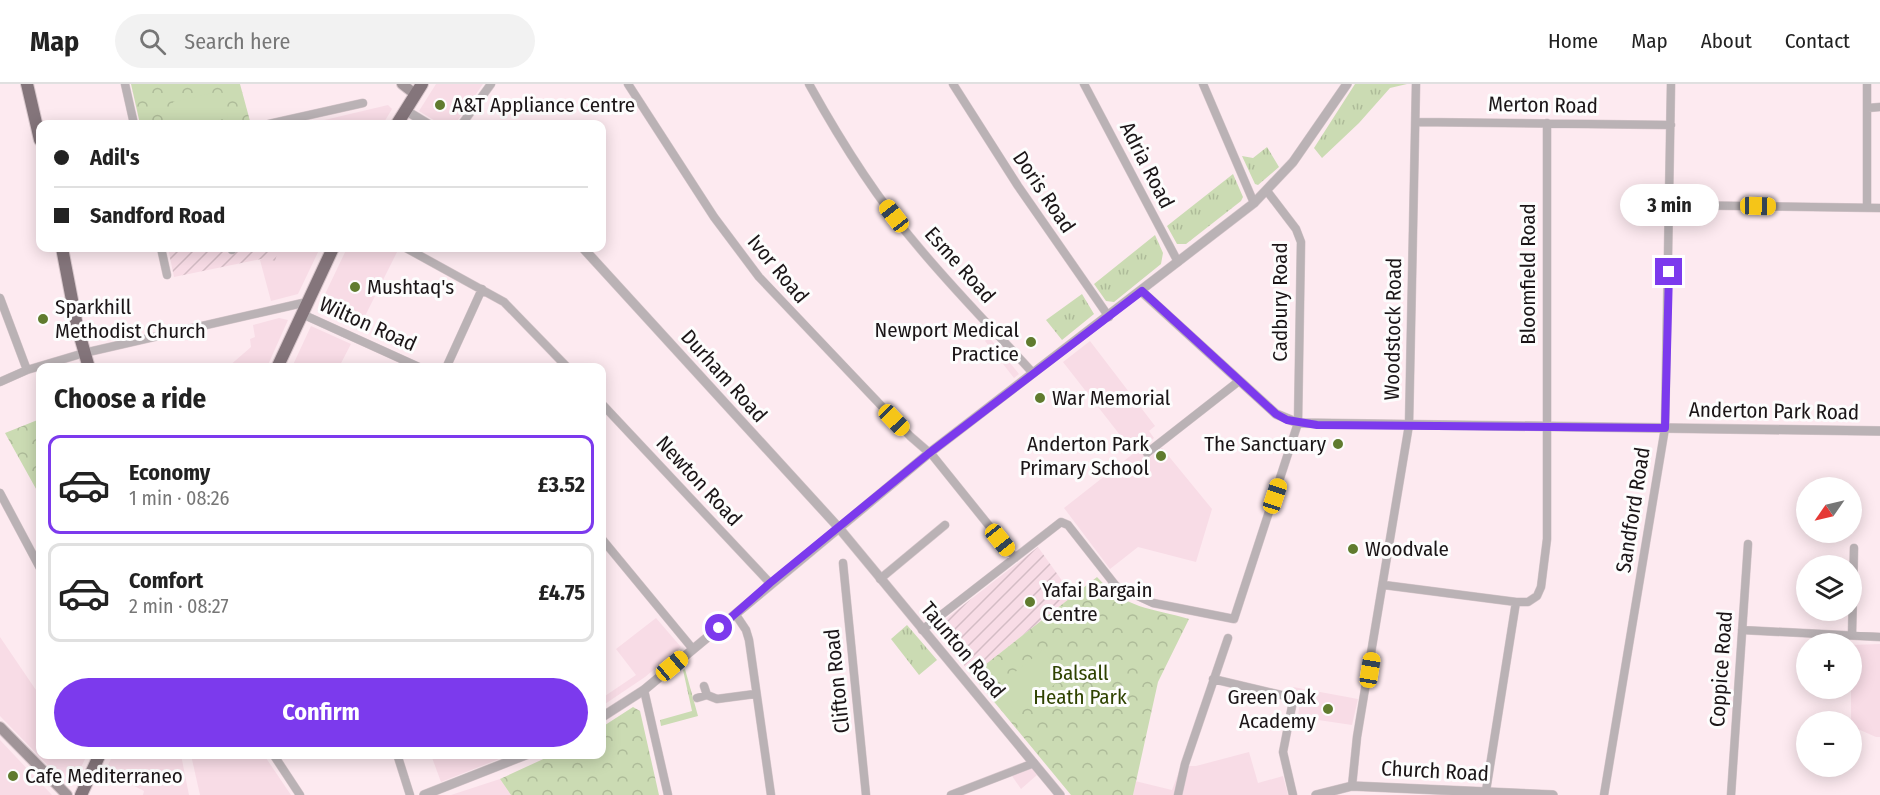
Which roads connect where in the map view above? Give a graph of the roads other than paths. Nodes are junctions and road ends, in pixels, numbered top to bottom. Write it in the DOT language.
graph roads {
  1 [pos="27,84"];
  2 [pos="125,84"];
  3 [pos="402,84"];
  4 [pos="491,84"];
  5 [pos="628,84"];
  6 [pos="809,84"];
  7 [pos="953,84"];
  8 [pos="1084,84"];
  9 [pos="1203,84"];
  10 [pos="1347,84"];
  11 [pos="1416,84"];
  12 [pos="1671,84"];
  13 [pos="1867,84"];
  14 [pos="418,89"];
  15 [pos="363,104"];
  16 [pos="1880,107"];
  17 [pos="1868,108"];
  18 [pos="405,110"];
  19 [pos="133,120"];
  20 [pos="288,120"];
  21 [pos="399,120"];
  22 [pos="421,120"];
  23 [pos="465,120"];
  24 [pos="1416,122"];
  25 [pos="36,123"];
  26 [pos="1547,123"];
  27 [pos="1671,125"];
  28 [pos="1267,191"];
  29 [pos="1254,203"];
  30 [pos="1670,205"];
  31 [pos="1867,208"];
  32 [pos="1880,208"];
  33 [pos="63,252"];
  34 [pos="162,252"];
  35 [pos="331,252"];
  36 [pos="413,252"];
  37 [pos="587,252"];
  38 [pos="1178,262"];
  39 [pos="167,275"];
  40 [pos="482,289"];
  41 [pos="1142,291"];
  42 [pos="0,298"];
  43 [pos="308,302"];
  44 [pos="302,314"];
  45 [pos="1109,317"];
  46 [pos="84,353"];
  47 [pos="50,363"];
  48 [pos="87,363"];
  49 [pos="279,363"];
  50 [pos="410,363"];
  51 [pos="448,363"];
  52 [pos="563,363"];
  53 [pos="36,367"];
  54 [pos="27,370"];
  55 [pos="1033,373"];
  56 [pos="1239,381"];
  57 [pos="0,382"];
  58 [pos="606,408"];
  59 [pos="1298,423"];
  60 [pos="1408,425"];
  61 [pos="1546,425"];
  62 [pos="1665,428"];
  63 [pos="1880,431"];
  64 [pos="1147,453"];
  65 [pos="928,454"];
  66 [pos="0,494"];
  67 [pos="945,525"];
  68 [pos="838,528"];
  69 [pos="1748,544"];
  70 [pos="606,548"];
  71 [pos="1854,548"];
  72 [pos="1015,558"];
  73 [pos="36,561"];
  74 [pos="843,563"];
  75 [pos="880,579"];
  76 [pos="770,583"];
  77 [pos="1384,585"];
  78 [pos="1516,602"];
  79 [pos="736,615"];
  80 [pos="922,630"];
  81 [pos="1742,630"];
  82 [pos="1808,633"];
  83 [pos="1852,633"];
  84 [pos="1862,635"];
  85 [pos="1880,636"];
  86 [pos="1228,638"];
  87 [pos="692,648"];
  88 [pos="1213,679"];
  89 [pos="704,686"];
  90 [pos="644,690"];
  91 [pos="755,694"];
  92 [pos="707,695"];
  93 [pos="697,698"];
  94 [pos="606,714"];
  95 [pos="0,727"];
  96 [pos="98,759"];
  97 [pos="276,759"];
  98 [pos="399,759"];
  99 [pos="516,759"];
  100 [pos="1034,763"];
  101 [pos="92,773"];
  102 [pos="1352,786"];
  103 [pos="1486,791"];
  104 [pos="1444,792"];
  105 [pos="428,794"];
  106 [pos="67,795"];
  107 [pos="81,795"];
  108 [pos="92,795"];
  109 [pos="300,795"];
  110 [pos="410,795"];
  111 [pos="668,795"];
  112 [pos="771,795"];
  113 [pos="866,795"];
  114 [pos="951,795"];
  115 [pos="1060,795"];
  116 [pos="1178,795"];
  117 [pos="1293,795"];
  118 [pos="1316,795"];
  119 [pos="1553,795"];
  120 [pos="1604,795"];
  121 [pos="1731,795"];
  1 -- 25 [label="highway"];
  2 -- 19 [label="street"];
  3 -- 14 [label="main road"];
  4 -- 23 [label="street"];
  5 -- 65 [label="street, Ivor Road"];
  6 -- 55 [label="street, Esme Road"];
  7 -- 45 [label="street, Doris Road"];
  8 -- 38 [label="street, Adria Road"];
  9 -- 29 [label="street"];
  10 -- 28 [label="street"];
  11 -- 24 [label="street, Woodstock Road"];
  12 -- 27 [label="street, Sandford Road"];
  13 -- 17 [label="street"];
  14 -- 18 [label="highway"];
  15 -- 20 [label="street"];
  16 -- 17 [label="street"];
  17 -- 31 [label="street"];
  18 -- 21 [label="highway"];
  18 -- 22 [label="street"];
  24 -- 26 [label="street, Merton Road"];
  24 -- 60 [label="street, Woodstock Road"];
  26 -- 27 [label="street, Merton Road"];
  26 -- 61 [label="street, Bloomfield Road"];
  27 -- 30 [label="street, Sandford Road"];
  28 -- 29 [label="street"];
  28 -- 59 [label="street, Cadbury Road"];
  29 -- 38 [label="street"];
  30 -- 31 [label="street"];
  30 -- 62 [label="street, Sandford Road"];
  31 -- 32 [label="street"];
  33 -- 46 [label="highway"];
  34 -- 39 [label="street"];
  35 -- 43 [label="highway"];
  36 -- 40 [label="street"];
  37 -- 68 [label="street, Durham Road"];
  38 -- 41 [label="street"];
  40 -- 51 [label="street"];
  40 -- 52 [label="street"];
  41 -- 45 [label="street"];
  41 -- 56 [label="street, Anderton Park Road"];
  42 -- 54 [label="street"];
  43 -- 44 [label="highway"];
  43 -- 46 [label="street"];
  44 -- 49 [label="highway"];
  44 -- 50 [label="street, Wilton Road"];
  45 -- 55 [label="street"];
  46 -- 47 [label="street"];
  46 -- 48 [label="highway"];
  53 -- 54 [label="street"];
  54 -- 57 [label="street"];
  55 -- 65 [label="street"];
  56 -- 59 [label="street, Anderton Park Road"];
  56 -- 64 [label="street"];
  58 -- 76 [label="street, Newton Road"];
  59 -- 60 [label="street, Anderton Park Road"];
  59 -- 72 [label="street, Cadbury Road"];
  60 -- 61 [label="street, Anderton Park Road"];
  60 -- 77 [label="street, Woodstock Road"];
  61 -- 62 [label="street, Anderton Park Road"];
  61 -- 78 [label="street, Bloomfield Road"];
  62 -- 63 [label="street, Anderton Park Road"];
  62 -- 120 [label="street, Sandford Road"];
  65 -- 68 [label="street"];
  65 -- 72 [label="street, Ivor Road"];
  66 -- 73 [label="street"];
  67 -- 75 [label="street"];
  68 -- 75 [label="street, Taunton Road"];
  68 -- 76 [label="street"];
  69 -- 81 [label="street, Coppice Road"];
  70 -- 87 [label="street"];
  71 -- 83 [label="street"];
  72 -- 80 [label="street"];
  74 -- 113 [label="street, Clifton Road"];
  75 -- 80 [label="street, Taunton Road"];
  76 -- 79 [label="street"];
  77 -- 78 [label="street"];
  77 -- 102 [label="street, Woodstock Road"];
  78 -- 103 [label="street"];
  79 -- 87 [label="street"];
  79 -- 91 [label="street"];
  80 -- 100 [label="street, Taunton Road"];
  81 -- 82 [label="street"];
  81 -- 121 [label="street, Coppice Road"];
  84 -- 85 [label="street"];
  86 -- 88 [label="street"];
  87 -- 90 [label="street"];
  88 -- 116 [label="street"];
  88 -- 117 [label="street"];
  89 -- 92 [label="street"];
  90 -- 94 [label="street"];
  90 -- 111 [label="street"];
  91 -- 92 [label="street"];
  91 -- 112 [label="street"];
  92 -- 93 [label="street"];
  95 -- 106 [label="main road"];
  96 -- 101 [label="highway"];
  97 -- 109 [label="street"];
  98 -- 110 [label="street"];
  99 -- 105 [label="street"];
  100 -- 114 [label="street"];
  100 -- 115 [label="street, Taunton Road"];
  101 -- 107 [label="highway"];
  101 -- 108 [label="highway"];
  102 -- 104 [label="street, Church Road"];
  102 -- 118 [label="street, Church Road"];
  103 -- 104 [label="street, Church Road"];
  103 -- 119 [label="street, Church Road"];
}
